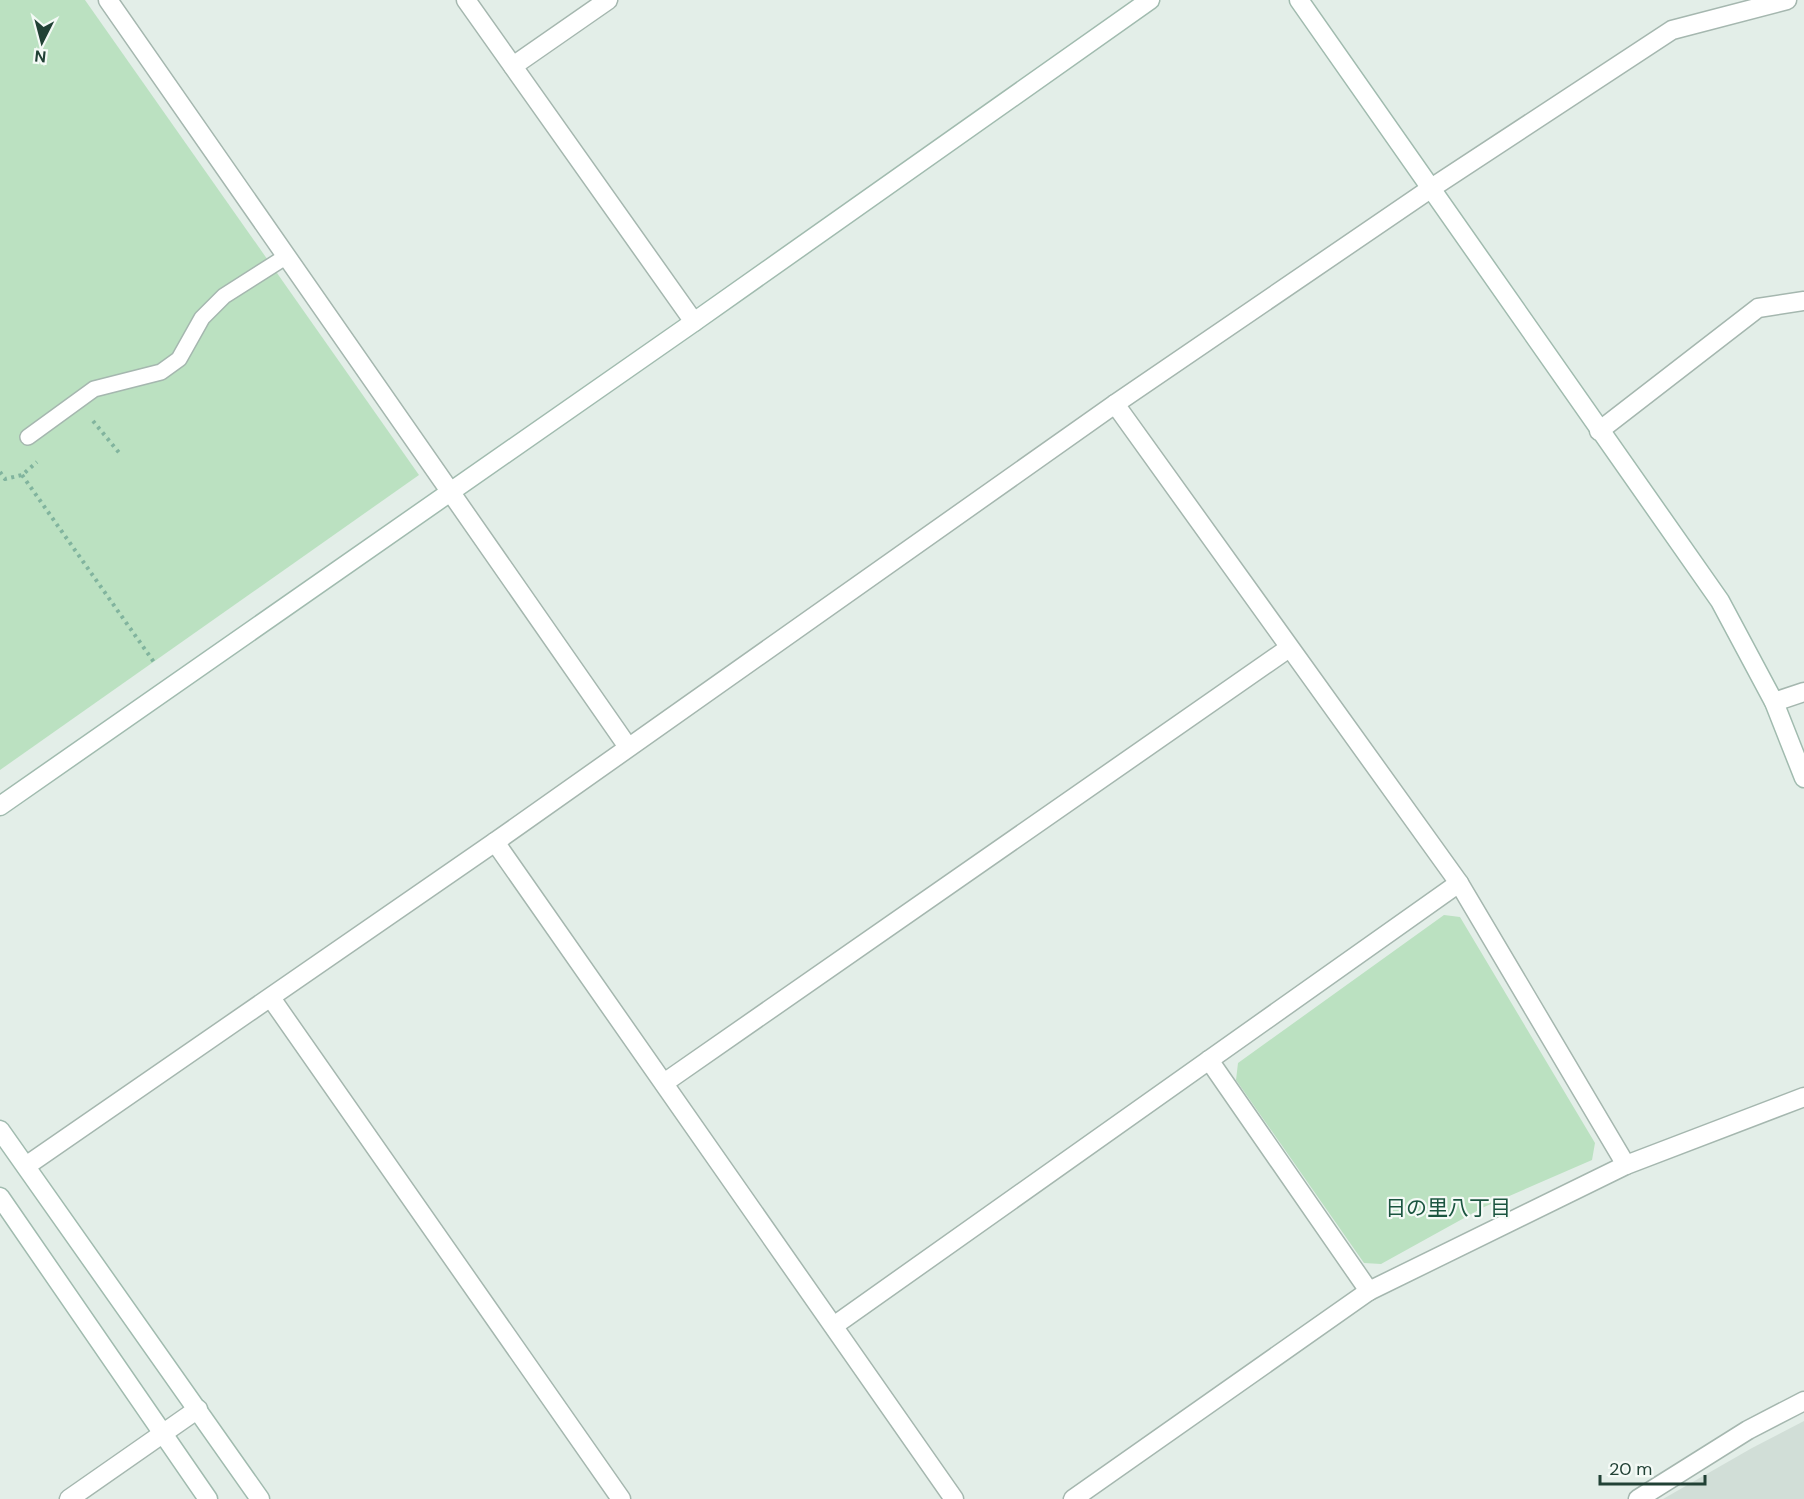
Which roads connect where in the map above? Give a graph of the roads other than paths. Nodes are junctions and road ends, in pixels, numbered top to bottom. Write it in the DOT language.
graph roads {
  1 [pos="108,0"];
  2 [pos="466,0"];
  3 [pos="608,0"];
  4 [pos="1149,0"];
  5 [pos="1299,0"];
  6 [pos="1787,0"];
  7 [pos="513,66"];
  8 [pos="1430,189"];
  9 [pos="287,256"];
  10 [pos="1804,301"];
  11 [pos="694,322"];
  12 [pos="1115,404"];
  13 [pos="1599,431"];
  14 [pos="27,437"];
  15 [pos="451,490"];
  16 [pos="1289,648"];
  17 [pos="1804,692"];
  18 [pos="1773,702"];
  19 [pos="628,747"];
  20 [pos="1804,778"];
  21 [pos="0,806"];
  22 [pos="495,842"];
  23 [pos="1459,883"];
  24 [pos="271,998"];
  25 [pos="1209,1060"];
  26 [pos="664,1083"];
  27 [pos="1804,1097"];
  28 [pos="0,1130"];
  29 [pos="1626,1165"];
  30 [pos="26,1166"];
  31 [pos="0,1197"];
  32 [pos="1369,1291"];
  33 [pos="835,1325"];
  34 [pos="1804,1401"];
  35 [pos="198,1409"];
  36 [pos="163,1434"];
  37 [pos="69,1499"];
  38 [pos="208,1499"];
  39 [pos="260,1499"];
  40 [pos="621,1499"];
  41 [pos="954,1499"];
  42 [pos="1073,1499"];
  43 [pos="1638,1499"];
  1 -- 9 [label="street"];
  2 -- 7 [label="street"];
  3 -- 7 [label="street"];
  4 -- 11 [label="street"];
  5 -- 8 [label="street"];
  6 -- 8 [label="street"];
  7 -- 11 [label="street"];
  8 -- 12 [label="street"];
  8 -- 13 [label="street"];
  9 -- 14 [label="lane"];
  9 -- 15 [label="street"];
  10 -- 13 [label="street"];
  11 -- 15 [label="street"];
  12 -- 16 [label="street"];
  12 -- 19 [label="street"];
  13 -- 18 [label="street"];
  15 -- 19 [label="street"];
  15 -- 21 [label="street"];
  16 -- 23 [label="street"];
  16 -- 26 [label="street"];
  17 -- 18 [label="street"];
  18 -- 20 [label="street"];
  19 -- 22 [label="street"];
  22 -- 24 [label="street"];
  22 -- 26 [label="street"];
  23 -- 25 [label="street"];
  23 -- 29 [label="street"];
  24 -- 30 [label="street"];
  24 -- 40 [label="street"];
  25 -- 32 [label="street"];
  25 -- 33 [label="street"];
  26 -- 33 [label="street"];
  27 -- 29 [label="street"];
  28 -- 30 [label="street"];
  29 -- 32 [label="street"];
  30 -- 35 [label="street"];
  31 -- 36 [label="street"];
  32 -- 42 [label="street"];
  33 -- 41 [label="street"];
  34 -- 43 [label="street"];
  35 -- 36 [label="street"];
  35 -- 39 [label="street"];
  36 -- 37 [label="street"];
  36 -- 38 [label="street"];
}
